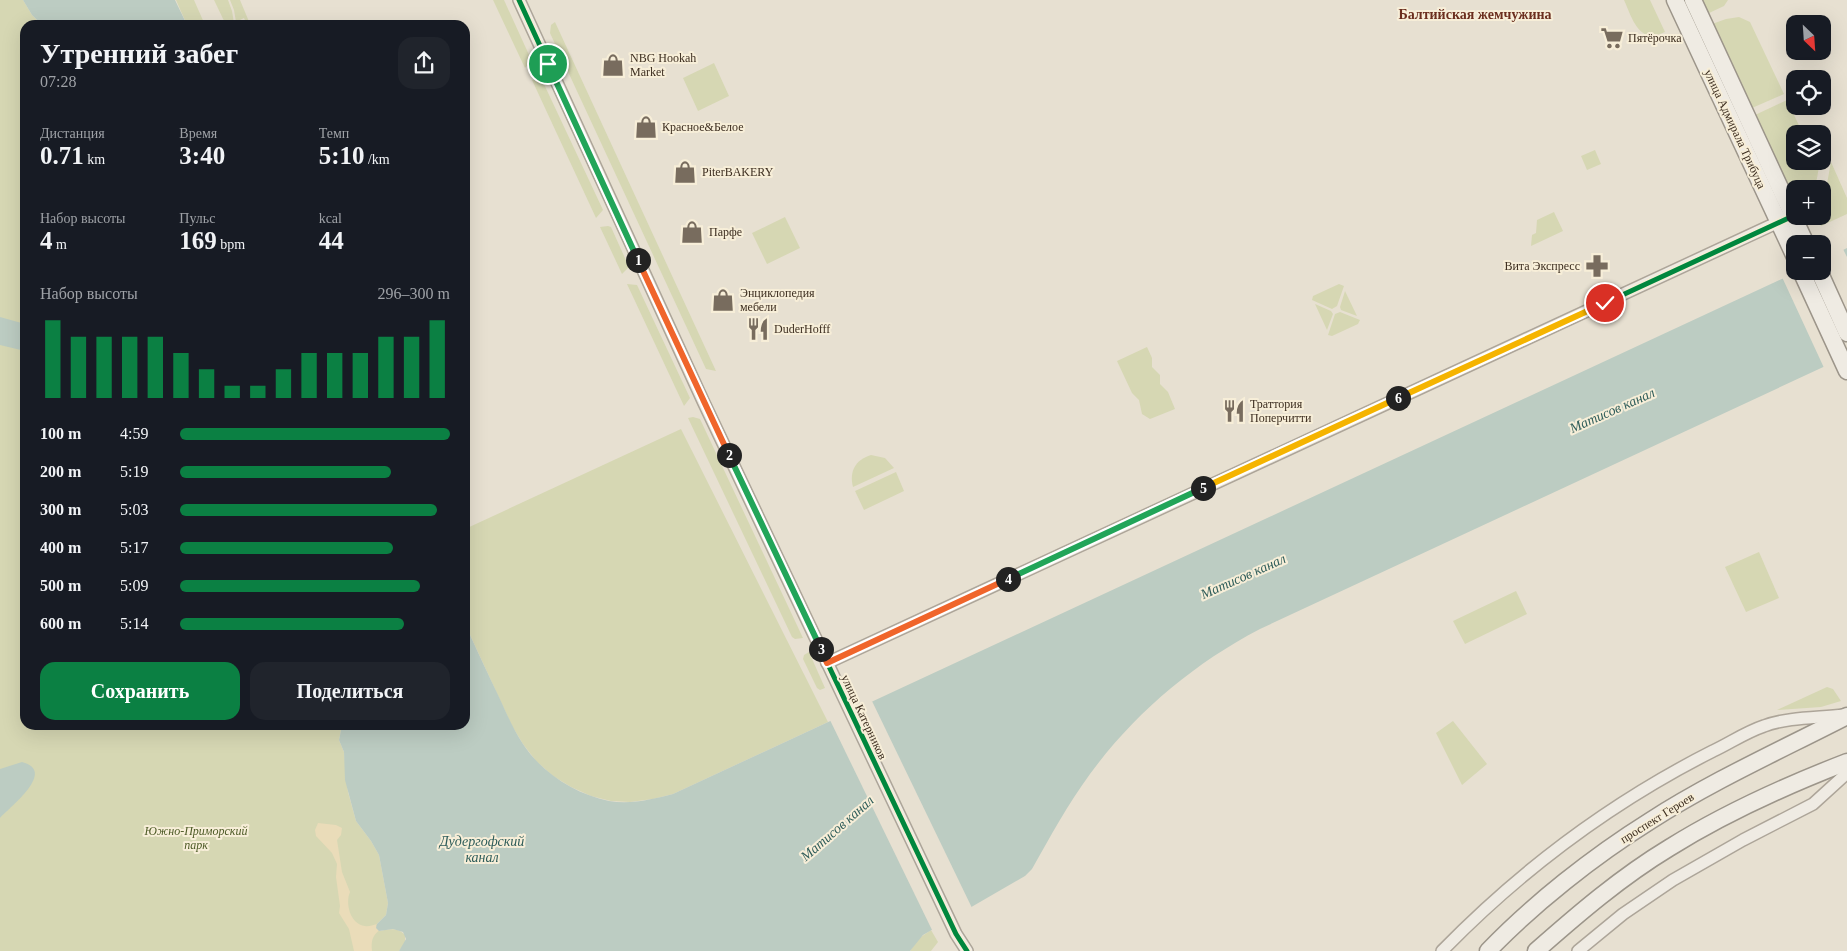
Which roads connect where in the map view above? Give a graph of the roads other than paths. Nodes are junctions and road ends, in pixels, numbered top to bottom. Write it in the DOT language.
graph roads {
  1 [pos="519,0"];
  2 [pos="1675,0"];
  3 [pos="1693,0"];
  4 [pos="1786,219"];
  5 [pos="1791,225"];
  6 [pos="1799,235"];
  7 [pos="1805,280"];
  8 [pos="1823,280"];
  9 [pos="1847,332"];
  10 [pos="1846,370"];
  11 [pos="827,663"];
  12 [pos="1847,716"];
  13 [pos="1847,762"];
  14 [pos="1847,773"];
  15 [pos="967,951"];
  16 [pos="1442,951"];
  17 [pos="1488,951"];
  18 [pos="1536,951"];
  19 [pos="1578,951"];
  1 -- 11 [label="street, улица Катерников"];
  2 -- 4 [label="street, улица Адмирала Трибуца"];
  3 -- 4 [label="street, улица Адмирала Трибуца"];
  4 -- 11 [label="street"];
  5 -- 6 [label="street, улица Адмирала Трибуца"];
  7 -- 10 [label="street"];
  8 -- 9 [label="street"];
  11 -- 15 [label="street, улица Катерников"];
  12 -- 16 [label="street"];
  12 -- 17 [label="street, проспект Героев"];
  13 -- 18 [label="street"];
  14 -- 19 [label="street"];
}
